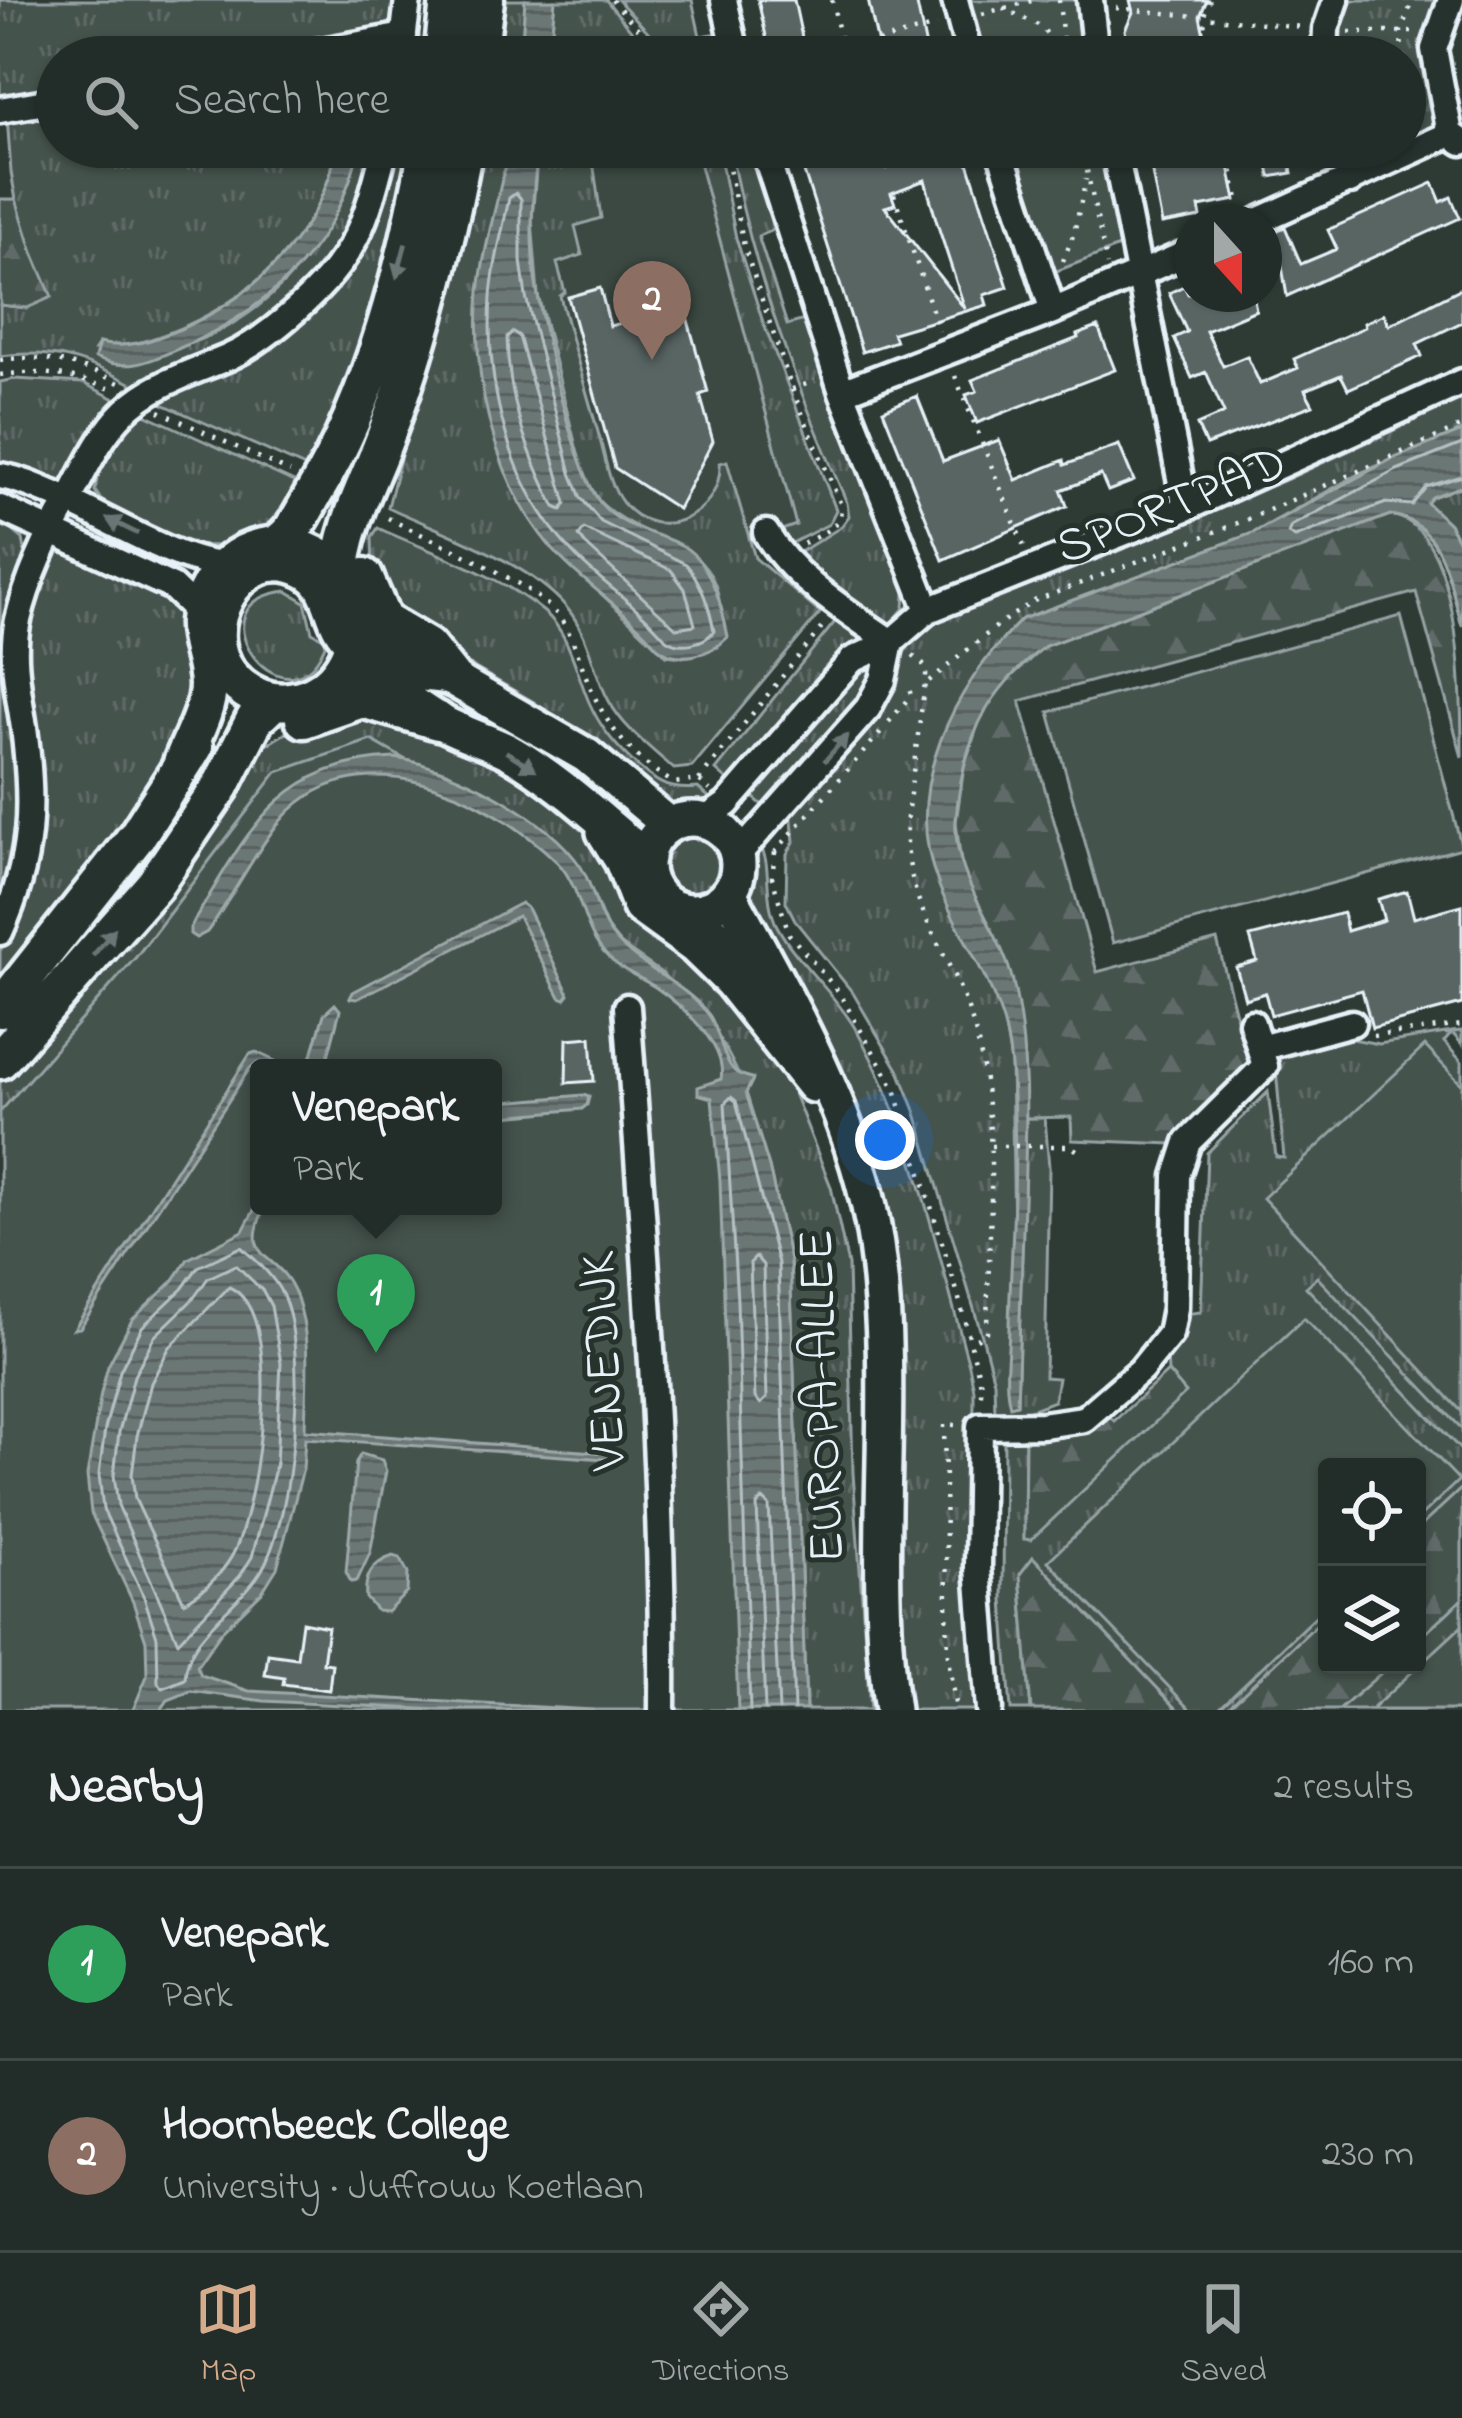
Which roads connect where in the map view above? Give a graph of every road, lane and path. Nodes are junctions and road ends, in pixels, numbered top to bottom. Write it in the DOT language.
graph roads {
  1 [pos="408,0"];
  2 [pos="449,0"];
  3 [pos="485,0"];
  4 [pos="612,0"];
  5 [pos="724,0"];
  6 [pos="832,0"];
  7 [pos="1016,0"];
  8 [pos="1034,0"];
  9 [pos="1059,0"];
  10 [pos="1210,0"];
  11 [pos="1336,0"];
  12 [pos="1412,0"];
  13 [pos="1451,0"];
  14 [pos="1089,2"];
  15 [pos="1003,8"];
  16 [pos="957,10"];
  17 [pos="1203,17"];
  18 [pos="1326,29"];
  19 [pos="1401,31"];
  20 [pos="1437,34"];
  21 [pos="404,36"];
  22 [pos="445,36"];
  23 [pos="481,36"];
  24 [pos="644,36"];
  25 [pos="732,36"];
  26 [pos="842,36"];
  27 [pos="889,36"];
  28 [pos="1049,36"];
  29 [pos="1062,36"];
  30 [pos="1093,36"];
  31 [pos="1207,36"];
  32 [pos="1326,36"];
  33 [pos="1401,36"];
  34 [pos="36,104"];
  35 [pos="1426,109"];
  36 [pos="0,110"];
  37 [pos="1448,140"];
  38 [pos="379,168"];
  39 [pos="423,168"];
  40 [pos="459,168"];
  41 [pos="729,168"];
  42 [pos="771,168"];
  43 [pos="1007,168"];
  44 [pos="1086,168"];
  45 [pos="1118,168"];
  46 [pos="1232,168"];
  47 [pos="1347,168"];
  48 [pos="1381,168"];
  49 [pos="1087,174"];
  50 [pos="1350,181"];
  51 [pos="895,194"];
  52 [pos="1239,204"];
  53 [pos="1282,211"];
  54 [pos="1174,258"];
  55 [pos="1138,275"];
  56 [pos="1112,286"];
  57 [pos="1059,308"];
  58 [pos="946,352"];
  59 [pos="0,360"];
  60 [pos="0,375"];
  61 [pos="1462,382"];
  62 [pos="842,392"];
  63 [pos="141,398"];
  64 [pos="1462,426"];
  65 [pos="387,434"];
  66 [pos="295,475"];
  67 [pos="0,476"];
  68 [pos="68,500"];
  69 [pos="0,508"];
  70 [pos="1186,508"];
  71 [pos="388,518"];
  72 [pos="52,530"];
  73 [pos="766,533"];
  74 [pos="288,552"];
  75 [pos="783,556"];
  76 [pos="230,563"];
  77 [pos="1033,568"];
  78 [pos="340,576"];
  79 [pos="838,606"];
  80 [pos="928,610"];
  81 [pos="207,621"];
  82 [pos="355,630"];
  83 [pos="891,642"];
  84 [pos="213,666"];
  85 [pos="451,677"];
  86 [pos="335,679"];
  87 [pos="927,683"];
  88 [pos="274,700"];
  89 [pos="438,721"];
  90 [pos="221,786"];
  91 [pos="595,817"];
  92 [pos="704,820"];
  93 [pos="669,825"];
  94 [pos="775,852"];
  95 [pos="737,856"];
  96 [pos="646,858"];
  97 [pos="729,893"];
  98 [pos="696,910"];
  99 [pos="0,932"];
  100 [pos="627,1007"];
  101 [pos="0,1009"];
  102 [pos="1352,1023"];
  103 [pos="1462,1025"];
  104 [pos="0,1060"];
  105 [pos="813,1085"];
  106 [pos="991,1146"];
  107 [pos="1078,1151"];
  108 [pos="970,1343"];
  109 [pos="980,1426"];
  110 [pos="662,1710"];
  111 [pos="879,1710"];
  112 [pos="892,1710"];
  113 [pos="956,1710"];
  114 [pos="989,1710"];
  1 -- 21 [label="street"];
  2 -- 22 [label="main road"];
  3 -- 23 [label="main road"];
  4 -- 24 [label="path"];
  5 -- 25 [label="street"];
  6 -- 26 [label="path"];
  7 -- 15 [label="path"];
  8 -- 15 [label="path"];
  9 -- 29 [label="path"];
  10 -- 17 [label="path"];
  11 -- 18 [label="street"];
  12 -- 19 [label="path"];
  13 -- 20 [label="street"];
  14 -- 17 [label="path"];
  14 -- 30 [label="street"];
  15 -- 16 [label="path"];
  15 -- 28 [label="path"];
  16 -- 27 [label="path"];
  17 -- 18 [label="path"];
  17 -- 31 [label="path"];
  18 -- 19 [label="path"];
  18 -- 32 [label="street"];
  19 -- 20 [label="path"];
  19 -- 33 [label="path"];
  20 -- 37 [label="street"];
  34 -- 36 [label="street"];
  35 -- 37 [label="path"];
  38 -- 63 [label="street"];
  39 -- 74 [label="main road, one-way"];
  40 -- 65 [label="main road"];
  41 -- 75 [label="path"];
  42 -- 62 [label="street"];
  43 -- 57 [label="street"];
  44 -- 49 [label="path"];
  45 -- 55 [label="street"];
  46 -- 52 [label="path"];
  47 -- 50 [label="street"];
  48 -- 50 [label="street"];
  49 -- 56 [label="path"];
  49 -- 57 [label="path"];
  50 -- 53 [label="street"];
  51 -- 58 [label="path"];
  54 -- 55 [label="street"];
  55 -- 56 [label="street"];
  55 -- 70 [label="street"];
  56 -- 57 [label="street"];
  57 -- 58 [label="street"];
  58 -- 62 [label="street"];
  58 -- 77 [label="path"];
  59 -- 63 [label="path"];
  60 -- 63 [label="path"];
  61 -- 70 [label="street"];
  62 -- 80 [label="street"];
  63 -- 66 [label="path"];
  63 -- 68 [label="street"];
  64 -- 87 [label="path, SPORTPAD"];
  65 -- 78 [label="main road"];
  65 -- 85 [label="main road"];
  67 -- 68 [label="street"];
  68 -- 72 [label="street"];
  76 -- 68 [label="street, one-way"];
  69 -- 72 [label="street"];
  70 -- 77 [label="street"];
  71 -- 79 [label="path"];
  72 -- 81 [label="street"];
  72 -- 99 [label="street"];
  73 -- 75 [label="street"];
  74 -- 76 [label="main road"];
  74 -- 78 [label="main road"];
  74 -- 81 [label="main road"];
  74 -- 82 [label="main road"];
  75 -- 79 [label="street"];
  76 -- 81 [label="main road"];
  77 -- 80 [label="street"];
  78 -- 82 [label="main road"];
  79 -- 83 [label="street"];
  80 -- 83 [label="street"];
  81 -- 84 [label="main road"];
  82 -- 85 [label="main road"];
  82 -- 86 [label="main road"];
  83 -- 87 [label="path"];
  83 -- 92 [label="street"];
  95 -- 83 [label="street, one-way"];
  84 -- 88 [label="main road"];
  84 -- 101 [label="main road"];
  85 -- 93 [label="main road"];
  86 -- 88 [label="main road"];
  86 -- 89 [label="main road"];
  87 -- 106 [label="path"];
  88 -- 90 [label="main road"];
  89 -- 90 [label="main road"];
  89 -- 91 [label="main road, one-way"];
  104 -- 90 [label="main road, one-way"];
  91 -- 96 [label="main road"];
  91 -- 105 [label="main road"];
  92 -- 93 [label="main road"];
  92 -- 95 [label="main road"];
  93 -- 96 [label="main road"];
  94 -- 108 [label="path"];
  95 -- 97 [label="main road"];
  96 -- 98 [label="main road"];
  97 -- 98 [label="main road"];
  97 -- 112 [label="main road, EUROPA-ALLEE"];
  98 -- 105 [label="main road, EUROPA-ALLEE"];
  100 -- 110 [label="street, VENEDIJK"];
  102 -- 103 [label="path"];
  102 -- 109 [label="street"];
  105 -- 111 [label="main road, EUROPA-ALLEE"];
  106 -- 107 [label="path"];
  106 -- 108 [label="path"];
  108 -- 109 [label="path"];
  109 -- 113 [label="path"];
  109 -- 114 [label="street"];
}
